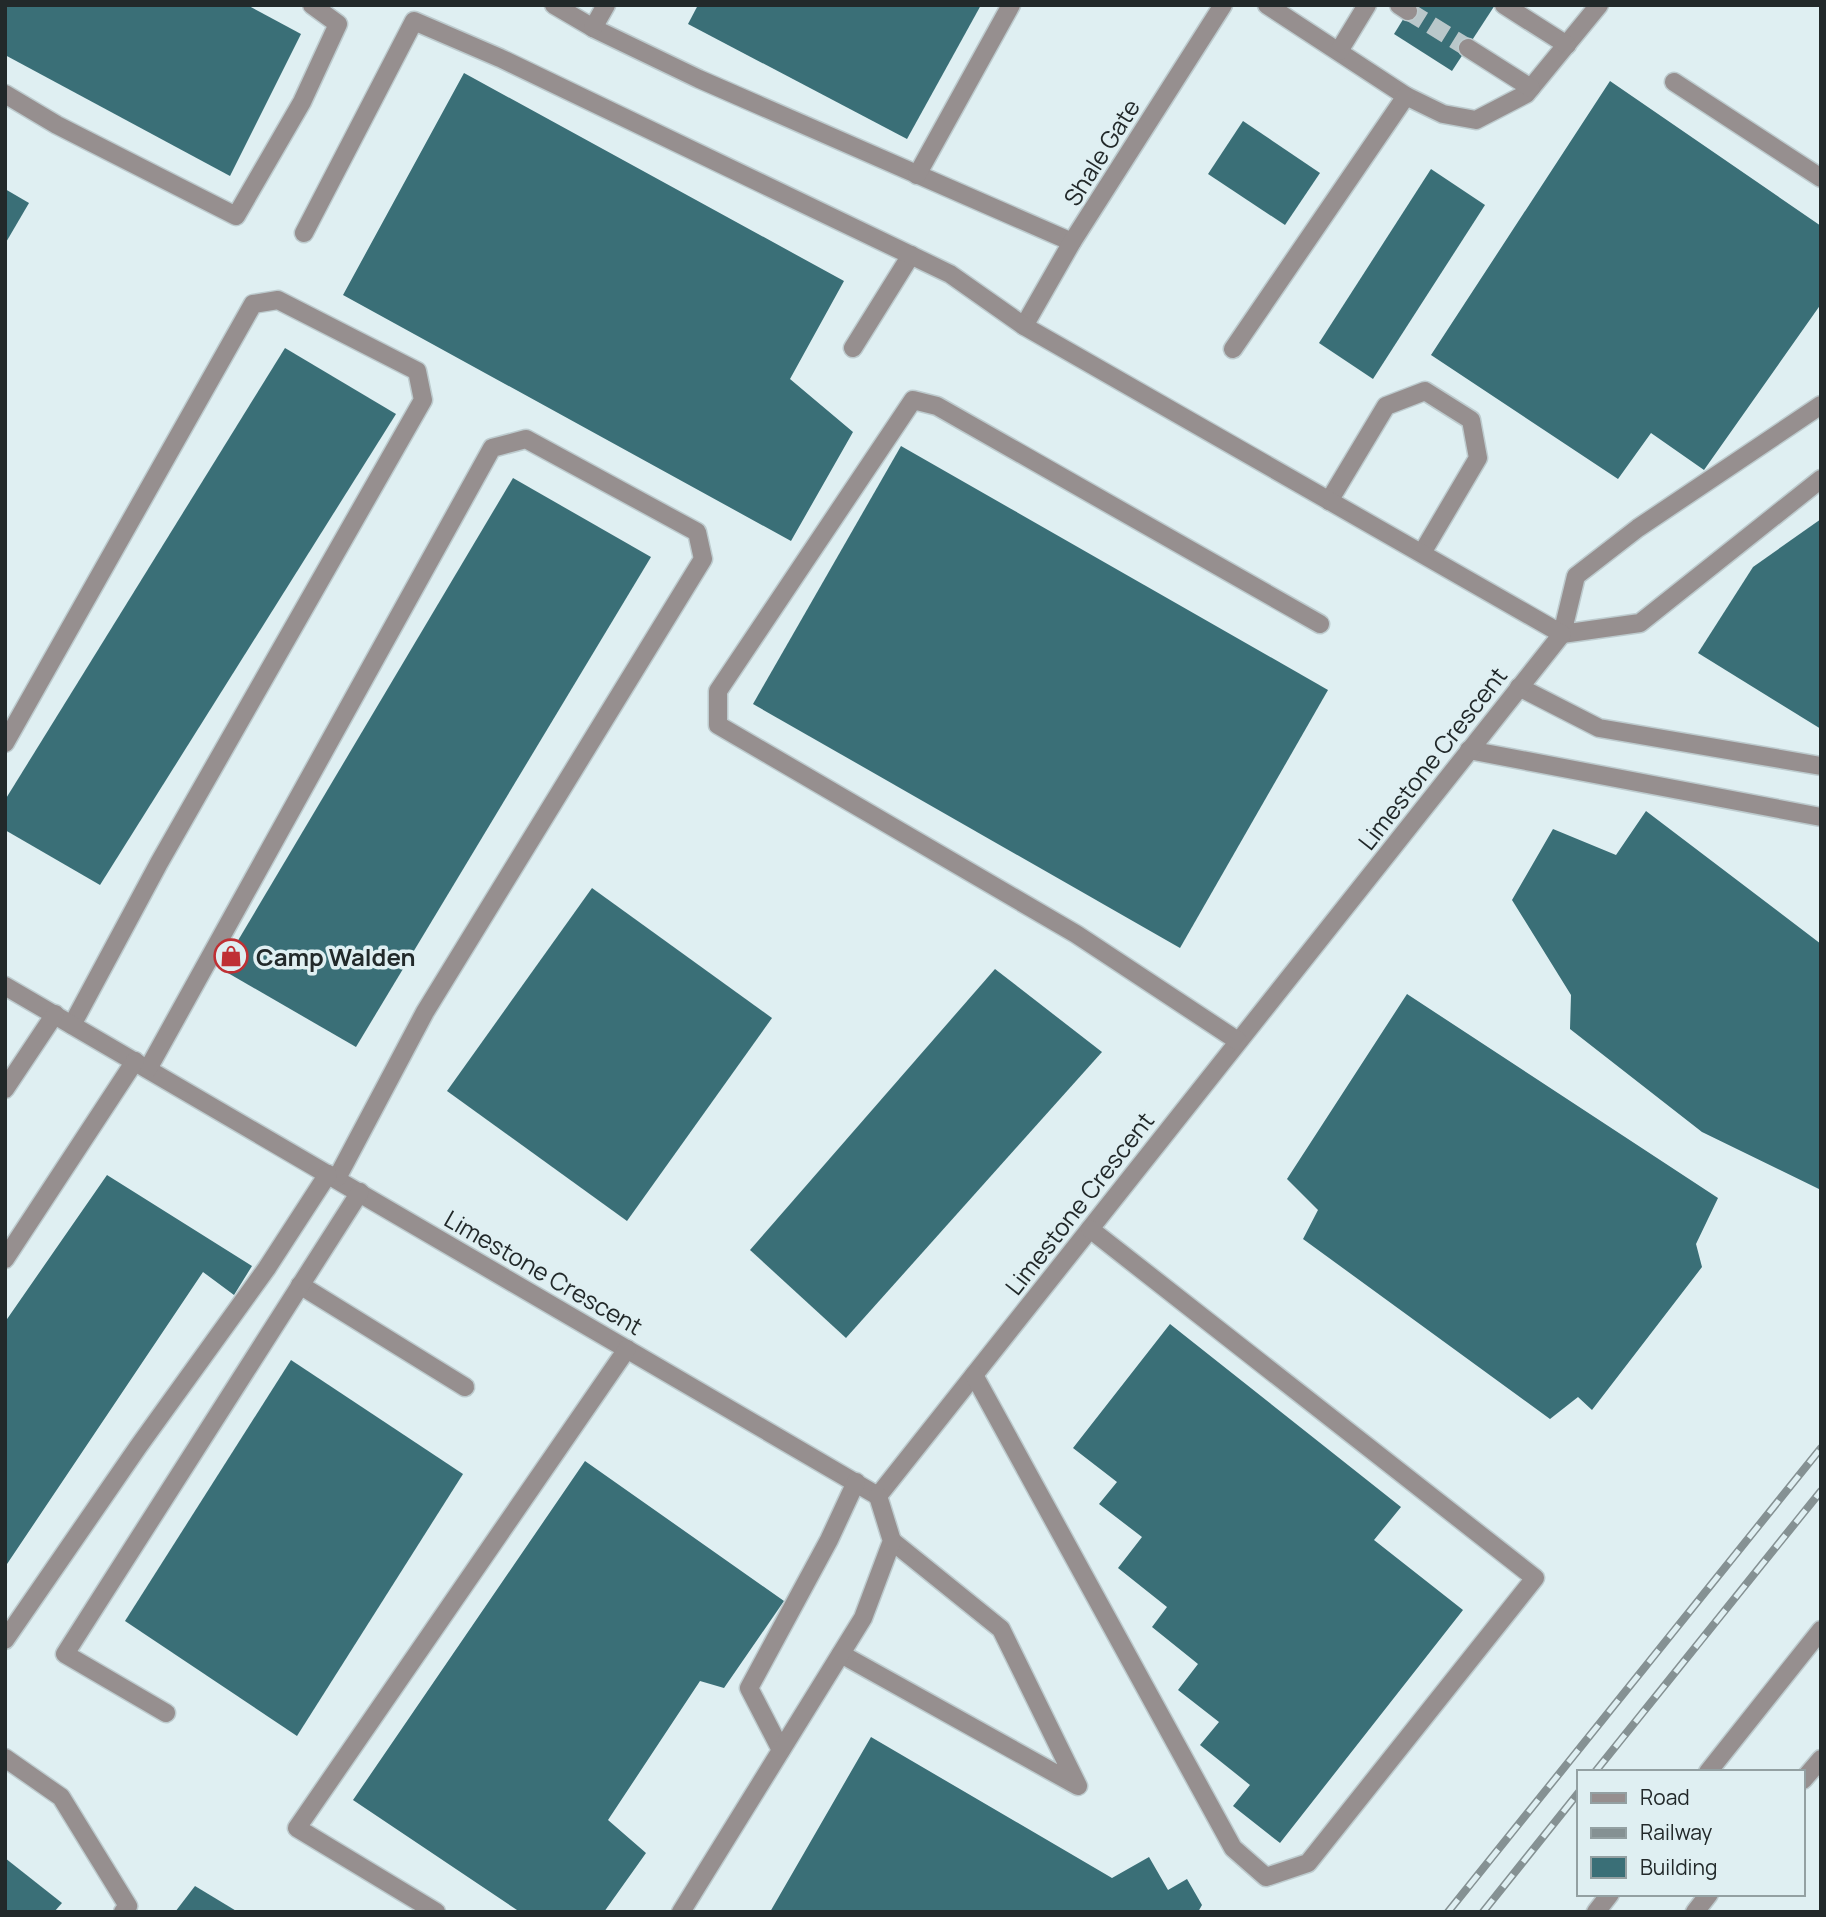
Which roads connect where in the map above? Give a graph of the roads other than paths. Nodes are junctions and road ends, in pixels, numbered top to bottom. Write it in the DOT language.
graph roads {
  1 [pos="312,5"];
  2 [pos="554,5"];
  3 [pos="606,5"];
  4 [pos="1011,5"];
  5 [pos="1223,5"];
  6 [pos="1267,5"];
  7 [pos="1367,5"];
  8 [pos="1504,5"];
  9 [pos="1596,6"];
  10 [pos="593,28"];
  11 [pos="1567,44"];
  12 [pos="1468,48"];
  13 [pos="1339,51"];
  14 [pos="1674,82"];
  15 [pos="1531,88"];
  16 [pos="5,94"];
  17 [pos="1406,96"];
  18 [pos="917,175"];
  19 [pos="1821,178"];
  20 [pos="304,233"];
  21 [pos="1072,242"];
  22 [pos="911,255"];
  23 [pos="1024,326"];
  24 [pos="853,348"];
  25 [pos="1233,349"];
  26 [pos="1821,405"];
  27 [pos="1821,479"];
  28 [pos="1329,501"];
  29 [pos="1422,553"];
  30 [pos="1320,624"];
  31 [pos="1562,634"];
  32 [pos="1519,687"];
  33 [pos="5,743"];
  34 [pos="1469,750"];
  35 [pos="1821,766"];
  36 [pos="1821,817"];
  37 [pos="5,986"];
  38 [pos="55,1014"];
  39 [pos="72,1025"];
  40 [pos="1238,1041"];
  41 [pos="141,1065"];
  42 [pos="5,1089"];
  43 [pos="332,1176"];
  44 [pos="360,1192"];
  45 [pos="1090,1229"];
  46 [pos="5,1259"];
  47 [pos="300,1285"];
  48 [pos="627,1349"];
  49 [pos="974,1375"];
  50 [pos="465,1387"];
  51 [pos="856,1482"];
  52 [pos="878,1496"];
  53 [pos="892,1541"];
  54 [pos="1821,1630"];
  55 [pos="5,1640"];
  56 [pos="841,1654"];
  57 [pos="166,1713"];
  58 [pos="781,1750"];
  59 [pos="5,1758"];
  60 [pos="1821,1759"];
  61 [pos="1710,1770"];
  62 [pos="1805,1778"];
  63 [pos="1608,1896"];
  64 [pos="1707,1896"];
  65 [pos="124,1912"];
  66 [pos="436,1912"];
  67 [pos="681,1912"];
  68 [pos="1596,1912"];
  69 [pos="1695,1912"];
  1 -- 16 [label="street"];
  2 -- 10 [label="street"];
  3 -- 10 [label="street"];
  4 -- 18 [label="street"];
  5 -- 21 [label="street, Shale Gate"];
  6 -- 13 [label="street"];
  7 -- 13 [label="street"];
  8 -- 11 [label="street"];
  9 -- 11 [label="street"];
  10 -- 18 [label="street"];
  11 -- 15 [label="street"];
  12 -- 15 [label="street"];
  13 -- 17 [label="street"];
  14 -- 19 [label="street"];
  15 -- 17 [label="street"];
  17 -- 25 [label="street"];
  18 -- 21 [label="street"];
  20 -- 22 [label="street"];
  21 -- 23 [label="street, Shale Gate"];
  22 -- 23 [label="street"];
  22 -- 24 [label="street"];
  23 -- 28 [label="street"];
  26 -- 31 [label="street"];
  27 -- 31 [label="street"];
  28 -- 29 [label="street"];
  28 -- 29 [label="street"];
  29 -- 31 [label="street"];
  30 -- 40 [label="street"];
  31 -- 32 [label="street, Limestone Crescent"];
  32 -- 34 [label="street, Limestone Crescent"];
  32 -- 35 [label="street"];
  33 -- 39 [label="street"];
  34 -- 36 [label="street"];
  34 -- 40 [label="street, Limestone Crescent"];
  37 -- 38 [label="street, Limestone Crescent"];
  38 -- 39 [label="street, Limestone Crescent"];
  38 -- 42 [label="street"];
  39 -- 41 [label="street, Limestone Crescent"];
  40 -- 45 [label="street, Limestone Crescent"];
  41 -- 43 [label="street, Limestone Crescent"];
  41 -- 43 [label="street"];
  41 -- 46 [label="street"];
  43 -- 44 [label="street, Limestone Crescent"];
  43 -- 55 [label="street"];
  44 -- 47 [label="street"];
  44 -- 48 [label="street, Limestone Crescent"];
  45 -- 49 [label="street, Limestone Crescent"];
  45 -- 49 [label="street"];
  47 -- 50 [label="street"];
  47 -- 57 [label="street"];
  48 -- 51 [label="street, Limestone Crescent"];
  48 -- 66 [label="street"];
  49 -- 52 [label="street, Limestone Crescent"];
  51 -- 52 [label="street, Limestone Crescent"];
  51 -- 58 [label="street"];
  52 -- 53 [label="street"];
  53 -- 56 [label="street"];
  53 -- 56 [label="street"];
  54 -- 61 [label="street"];
  56 -- 58 [label="street"];
  58 -- 67 [label="street"];
  59 -- 65 [label="street"];
  60 -- 62 [label="street"];
  63 -- 68 [label="street"];
  64 -- 69 [label="street"];
}
